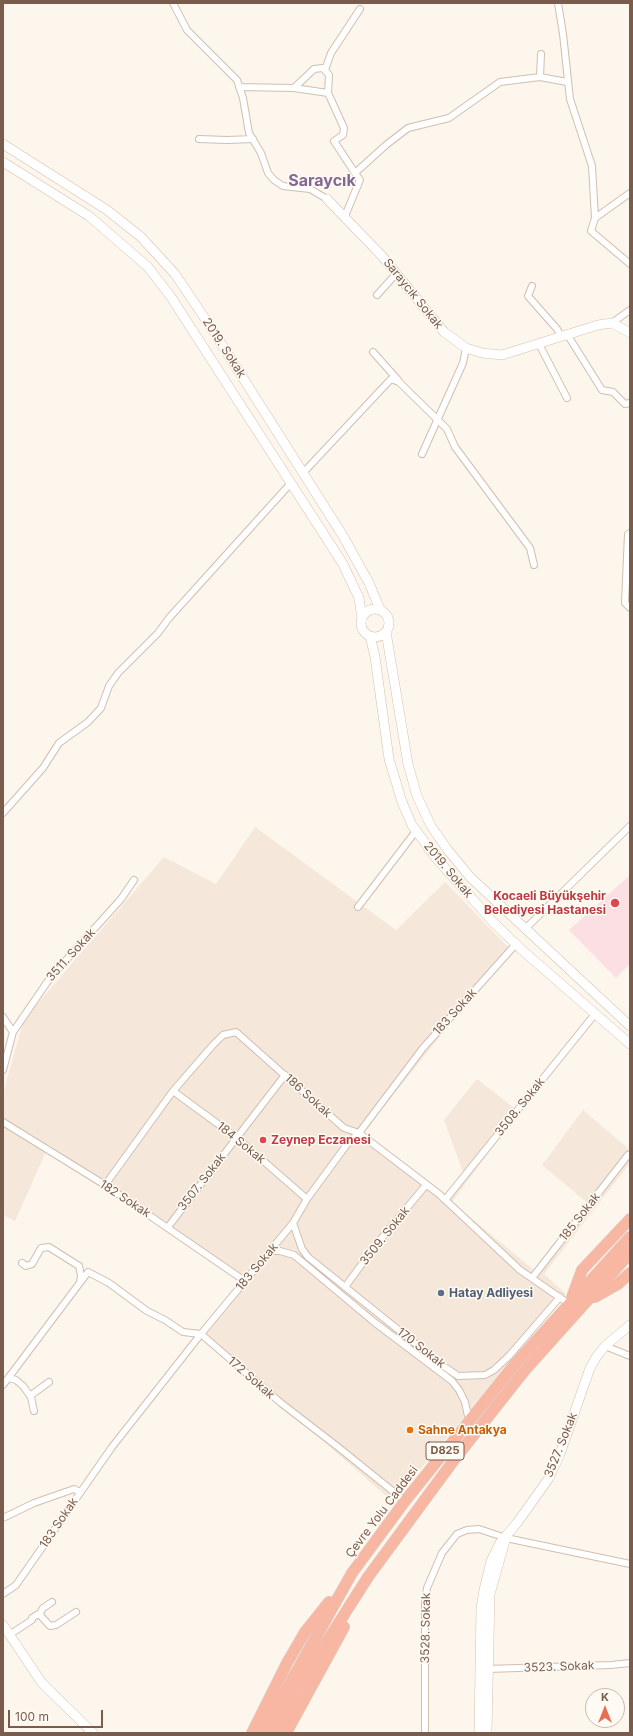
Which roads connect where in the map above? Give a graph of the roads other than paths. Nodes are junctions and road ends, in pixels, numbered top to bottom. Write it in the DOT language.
graph roads {
  1 [pos="173,3"];
  2 [pos="558,3"];
  3 [pos="360,9"];
  4 [pos="541,54"];
  5 [pos="325,70"];
  6 [pos="540,77"];
  7 [pos="568,82"];
  8 [pos="239,87"];
  9 [pos="294,88"];
  10 [pos="328,93"];
  11 [pos="199,139"];
  12 [pos="253,139"];
  13 [pos="3,144"];
  14 [pos="3,162"];
  15 [pos="355,173"];
  16 [pos="630,193"];
  17 [pos="327,199"];
  18 [pos="344,216"];
  19 [pos="595,218"];
  20 [pos="630,264"];
  21 [pos="396,274"];
  22 [pos="532,286"];
  23 [pos="377,295"];
  24 [pos="630,310"];
  25 [pos="612,323"];
  26 [pos="630,334"];
  27 [pos="564,335"];
  28 [pos="539,344"];
  29 [pos="466,348"];
  30 [pos="373,352"];
  31 [pos="399,382"];
  32 [pos="567,398"];
  33 [pos="630,403"];
  34 [pos="436,420"];
  35 [pos="422,454"];
  36 [pos="303,473"];
  37 [pos="291,483"];
  38 [pos="629,533"];
  39 [pos="534,565"];
  40 [pos="630,608"];
  41 [pos="380,610"];
  42 [pos="362,618"];
  43 [pos="386,632"];
  44 [pos="370,636"];
  45 [pos="3,814"];
  46 [pos="630,826"];
  47 [pos="416,831"];
  48 [pos="134,880"];
  49 [pos="358,907"];
  50 [pos="526,928"];
  51 [pos="516,944"];
  52 [pos="595,1014"];
  53 [pos="3,1017"];
  54 [pos="630,1026"];
  55 [pos="13,1032"];
  56 [pos="630,1044"];
  57 [pos="3,1070"];
  58 [pos="285,1075"];
  59 [pos="173,1091"];
  60 [pos="3,1122"];
  61 [pos="359,1133"];
  62 [pos="237,1138"];
  63 [pos="628,1155"];
  64 [pos="426,1185"];
  65 [pos="105,1186"];
  66 [pos="307,1199"];
  67 [pos="445,1200"];
  68 [pos="630,1218"];
  69 [pos="293,1223"];
  70 [pos="168,1227"];
  71 [pos="630,1237"];
  72 [pos="270,1251"];
  73 [pos="630,1253"];
  74 [pos="22,1263"];
  75 [pos="630,1273"];
  76 [pos="532,1278"];
  77 [pos="245,1281"];
  78 [pos="79,1284"];
  79 [pos="345,1287"];
  80 [pos="565,1301"];
  81 [pos="584,1304"];
  82 [pos="630,1325"];
  83 [pos="200,1334"];
  84 [pos="605,1346"];
  85 [pos="630,1356"];
  86 [pos="9,1378"];
  87 [pos="49,1382"];
  88 [pos="3,1385"];
  89 [pos="30,1396"];
  90 [pos="34,1411"];
  91 [pos="469,1421"];
  92 [pos="80,1492"];
  93 [pos="405,1501"];
  94 [pos="3,1518"];
  95 [pos="506,1538"];
  96 [pos="630,1564"];
  97 [pos="352,1573"];
  98 [pos="368,1577"];
  99 [pos="3,1594"];
  100 [pos="52,1602"];
  101 [pos="76,1612"];
  102 [pos="39,1614"];
  103 [pos="3,1626"];
  104 [pos="9,1635"];
  105 [pos="630,1663"];
  106 [pos="483,1669"];
  107 [pos="293,1686"];
  108 [pos="93,1733"];
  109 [pos="252,1733"];
  110 [pos="262,1733"];
  111 [pos="276,1733"];
  112 [pos="286,1733"];
  113 [pos="424,1733"];
  114 [pos="479,1733"];
  115 [pos="487,1733"];
  1 -- 8 [label="street"];
  2 -- 7 [label="street"];
  3 -- 5 [label="street"];
  4 -- 6 [label="street"];
  5 -- 9 [label="street"];
  5 -- 10 [label="street"];
  6 -- 7 [label="street"];
  6 -- 15 [label="street"];
  7 -- 19 [label="street"];
  8 -- 9 [label="street"];
  8 -- 12 [label="street"];
  9 -- 10 [label="street"];
  10 -- 15 [label="street"];
  11 -- 12 [label="street"];
  12 -- 17 [label="street"];
  13 -- 36 [label="street, 2019. Sokak"];
  14 -- 37 [label="street, 2019. Sokak"];
  15 -- 18 [label="street"];
  16 -- 19 [label="street"];
  17 -- 18 [label="street, Saraycık Sokak"];
  18 -- 21 [label="street, Saraycık Sokak"];
  19 -- 20 [label="street"];
  21 -- 23 [label="street"];
  21 -- 29 [label="street, Saraycık Sokak"];
  22 -- 27 [label="street"];
  24 -- 25 [label="street"];
  25 -- 26 [label="street"];
  25 -- 27 [label="street, Saraycık Sokak"];
  27 -- 28 [label="street, Saraycık Sokak"];
  27 -- 33 [label="street"];
  28 -- 29 [label="street, Saraycık Sokak"];
  28 -- 32 [label="street"];
  29 -- 34 [label="street"];
  30 -- 31 [label="street"];
  31 -- 34 [label="street"];
  31 -- 36 [label="street"];
  34 -- 35 [label="street"];
  34 -- 39 [label="street"];
  36 -- 41 [label="street, 2019. Sokak"];
  37 -- 42 [label="street, 2019. Sokak"];
  37 -- 45 [label="street"];
  38 -- 40 [label="street"];
  41 -- 42 [label="street"];
  41 -- 43 [label="street, 2019. Sokak"];
  42 -- 44 [label="street, 2019. Sokak"];
  43 -- 44 [label="street"];
  43 -- 50 [label="street, 2019. Sokak"];
  44 -- 47 [label="street, 2019. Sokak"];
  46 -- 50 [label="street"];
  47 -- 49 [label="street"];
  47 -- 51 [label="street, 2019. Sokak"];
  48 -- 55 [label="street, 3511. Sokak"];
  50 -- 54 [label="street, 2019. Sokak"];
  51 -- 52 [label="street, 2019. Sokak"];
  51 -- 61 [label="street, 183 Sokak"];
  52 -- 56 [label="street, 2019. Sokak"];
  52 -- 67 [label="street, 3508. Sokak"];
  53 -- 55 [label="street"];
  55 -- 57 [label="street, 3511. Sokak"];
  58 -- 59 [label="street, 186 Sokak"];
  58 -- 61 [label="street, 186 Sokak"];
  58 -- 62 [label="street, 3507. Sokak"];
  59 -- 62 [label="street, 184 Sokak"];
  59 -- 65 [label="street, 186 Sokak"];
  60 -- 65 [label="street, 182 Sokak"];
  61 -- 64 [label="street, 186 Sokak"];
  61 -- 66 [label="street, 183 Sokak"];
  62 -- 66 [label="street, 184 Sokak"];
  62 -- 70 [label="street, 3507. Sokak"];
  63 -- 76 [label="street, 185 Sokak"];
  64 -- 67 [label="street, 186 Sokak"];
  64 -- 79 [label="street, 3509. Sokak"];
  65 -- 70 [label="street, 182 Sokak"];
  66 -- 69 [label="street, 183 Sokak"];
  67 -- 76 [label="street, 186 Sokak"];
  68 -- 80 [label="highway"];
  69 -- 72 [label="street, 183 Sokak"];
  69 -- 79 [label="street, 170 Sokak"];
  70 -- 77 [label="street, 182 Sokak"];
  71 -- 80 [label="highway, Çevre Yolu Caddesi / D825"];
  72 -- 77 [label="street, 183 Sokak"];
  72 -- 91 [label="street, 170 Sokak"];
  73 -- 81 [label="highway, Çevre Yolu Caddesi / D825"];
  74 -- 78 [label="street"];
  75 -- 81 [label="highway"];
  76 -- 80 [label="street, 186 Sokak"];
  77 -- 83 [label="street, 183 Sokak"];
  78 -- 83 [label="street"];
  78 -- 86 [label="street"];
  79 -- 80 [label="street, 170 Sokak"];
  80 -- 91 [label="highway, Çevre Yolu Caddesi / D825"];
  81 -- 98 [label="highway, Çevre Yolu Caddesi / D825"];
  82 -- 84 [label="street, 3527. Sokak"];
  83 -- 92 [label="street, 183 Sokak"];
  83 -- 93 [label="street, 172 Sokak"];
  84 -- 85 [label="street"];
  84 -- 95 [label="street, 3527. Sokak"];
  86 -- 88 [label="street"];
  86 -- 89 [label="street"];
  87 -- 89 [label="street"];
  89 -- 90 [label="street"];
  91 -- 93 [label="highway, Çevre Yolu Caddesi / D825"];
  92 -- 94 [label="street"];
  92 -- 99 [label="street, 183 Sokak"];
  93 -- 97 [label="highway, Çevre Yolu Caddesi / D825"];
  95 -- 96 [label="street, 3528. Sokak"];
  95 -- 106 [label="street, 3527. Sokak"];
  95 -- 113 [label="street, 3528. Sokak"];
  97 -- 107 [label="highway, Çevre Yolu Caddesi / D825"];
  97 -- 109 [label="highway"];
  98 -- 107 [label="highway, Çevre Yolu Caddesi / D825"];
  98 -- 112 [label="highway"];
  100 -- 102 [label="street"];
  101 -- 102 [label="street"];
  102 -- 104 [label="street"];
  103 -- 104 [label="street"];
  104 -- 108 [label="street"];
  105 -- 106 [label="street, 3523. Sokak"];
  106 -- 114 [label="street, 3527. Sokak"];
  106 -- 115 [label="street, 3527. Sokak"];
  107 -- 110 [label="highway, Çevre Yolu Caddesi / D825"];
  107 -- 111 [label="highway, Çevre Yolu Caddesi / D825"];
}
